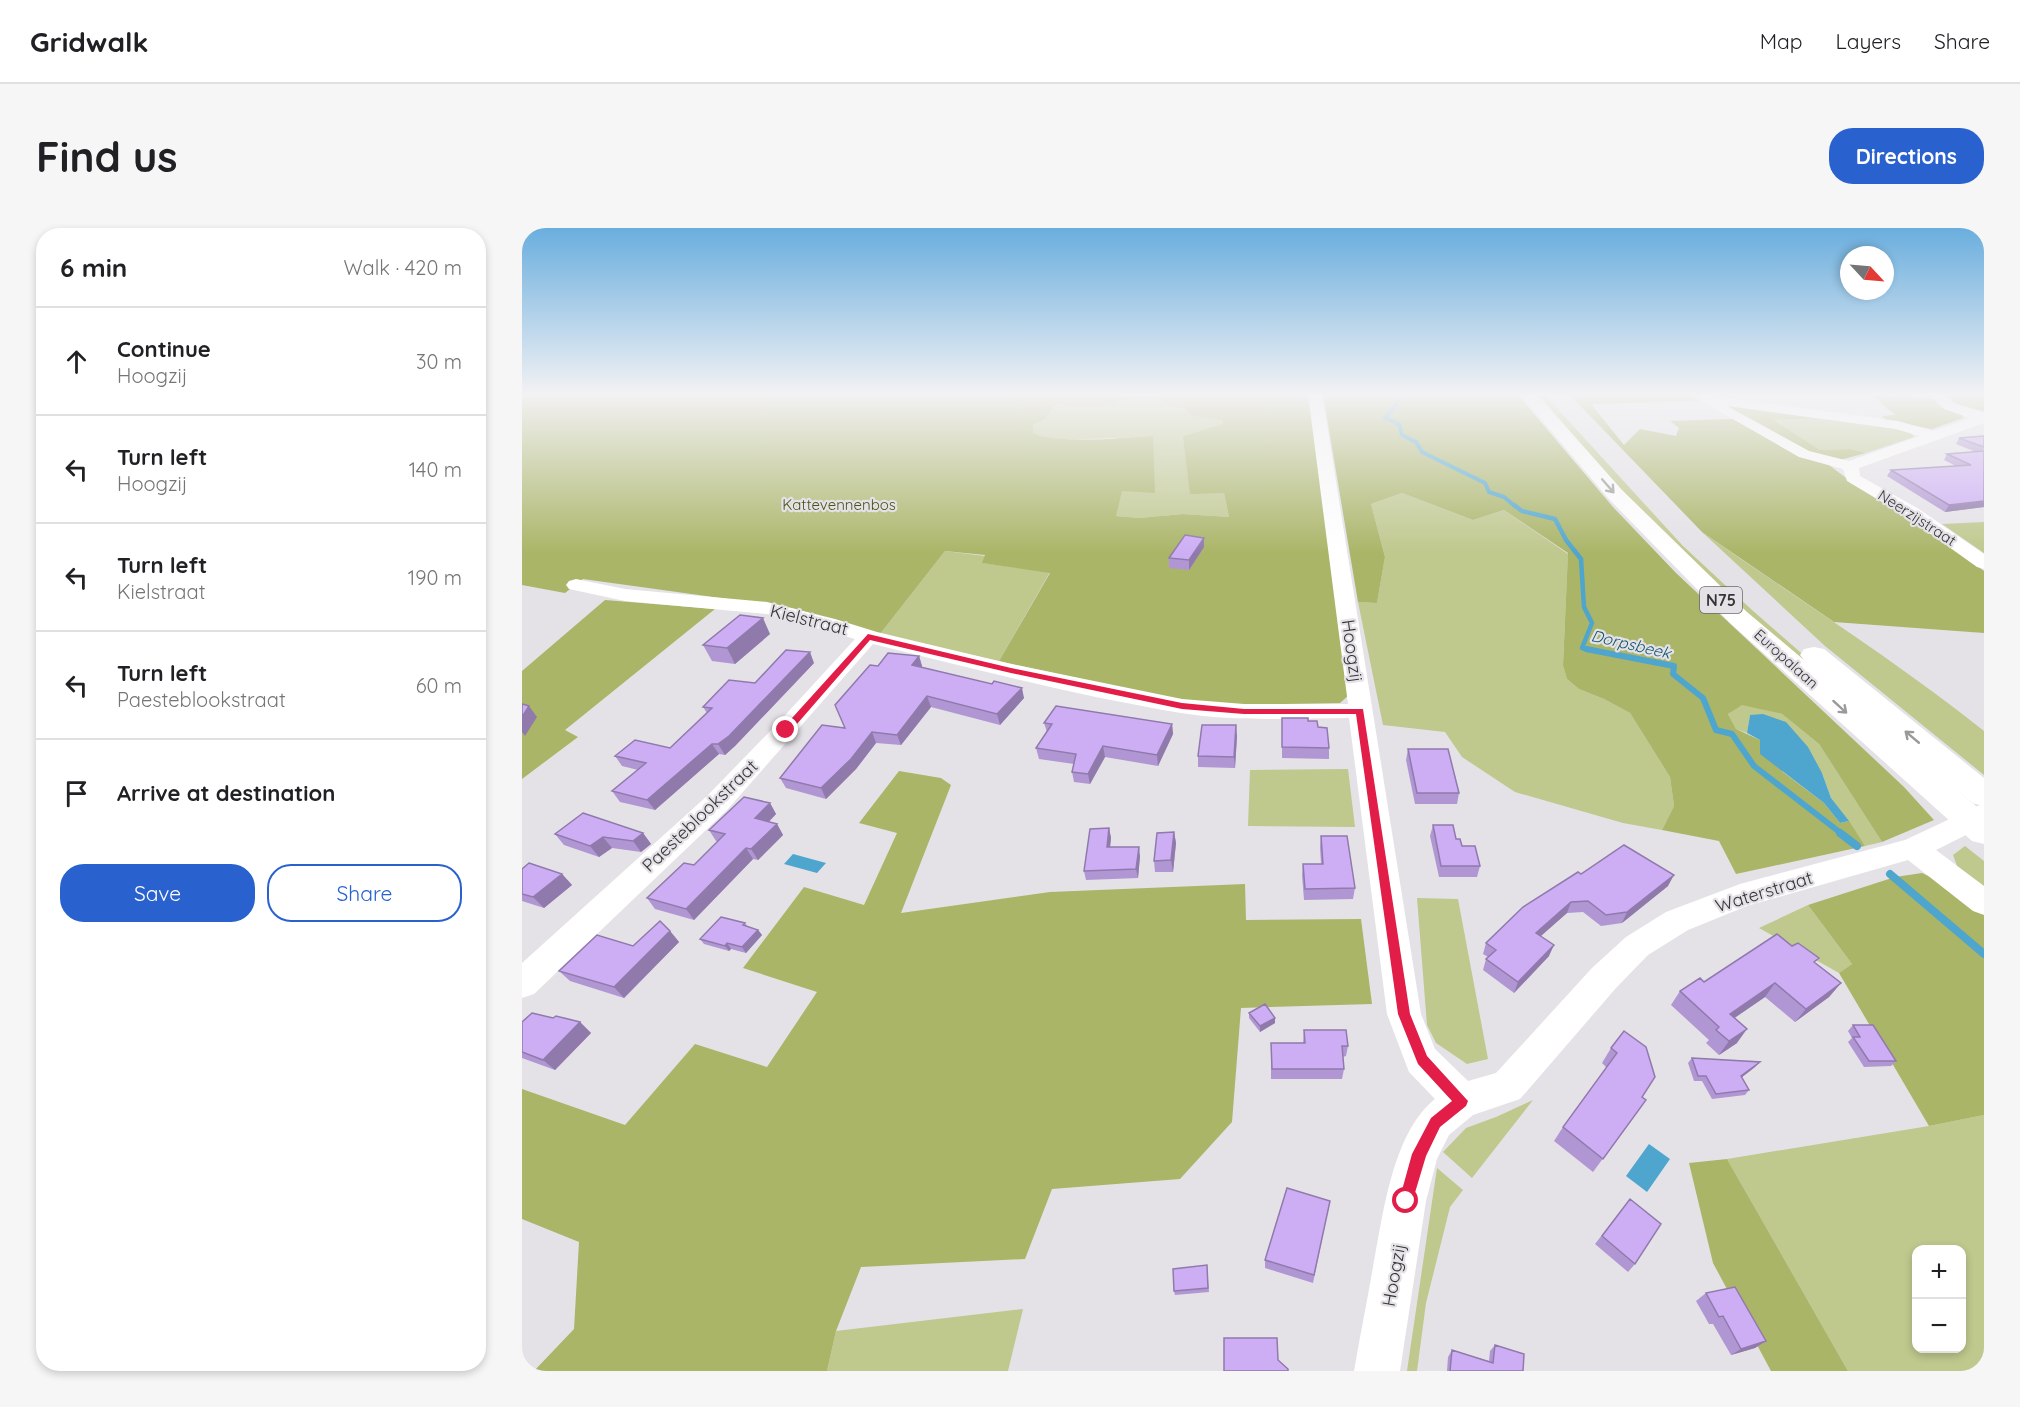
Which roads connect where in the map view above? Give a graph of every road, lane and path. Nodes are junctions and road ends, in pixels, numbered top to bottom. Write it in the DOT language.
graph roads {
  1 [pos="1323,447"];
  2 [pos="1574,447"];
  3 [pos="1600,447"];
  4 [pos="1792,447"];
  5 [pos="1902,447"];
  6 [pos="1850,466"];
  7 [pos="1984,563"];
  8 [pos="576,585"];
  9 [pos="868,637"];
  10 [pos="1360,711"];
  11 [pos="1944,781"];
  12 [pos="1984,795"];
  13 [pos="1984,813"];
  14 [pos="1984,832"];
  15 [pos="1913,848"];
  16 [pos="1984,903"];
  17 [pos="522,984"];
  18 [pos="1462,1101"];
  19 [pos="1377,1371"];
  1 -- 10 [label="street, Hoogzij"];
  2 -- 11 [label="highway, Europalaan / N75, one-way"];
  11 -- 3 [label="highway, Europalaan / N75, one-way"];
  4 -- 6 [label="street"];
  5 -- 6 [label="street"];
  6 -- 7 [label="street, Neerzijstraat"];
  8 -- 9 [label="street, Kielstraat"];
  9 -- 10 [label="street, Kielstraat"];
  9 -- 17 [label="street, Paesteblookstraat"];
  10 -- 18 [label="street, Hoogzij"];
  11 -- 12 [label="highway, Europalaan / N75"];
  11 -- 14 [label="highway, Europalaan / N75"];
  13 -- 15 [label="street, Waterstraat"];
  15 -- 16 [label="street"];
  15 -- 18 [label="street, Waterstraat"];
  18 -- 19 [label="street, Hoogzij"];
}
